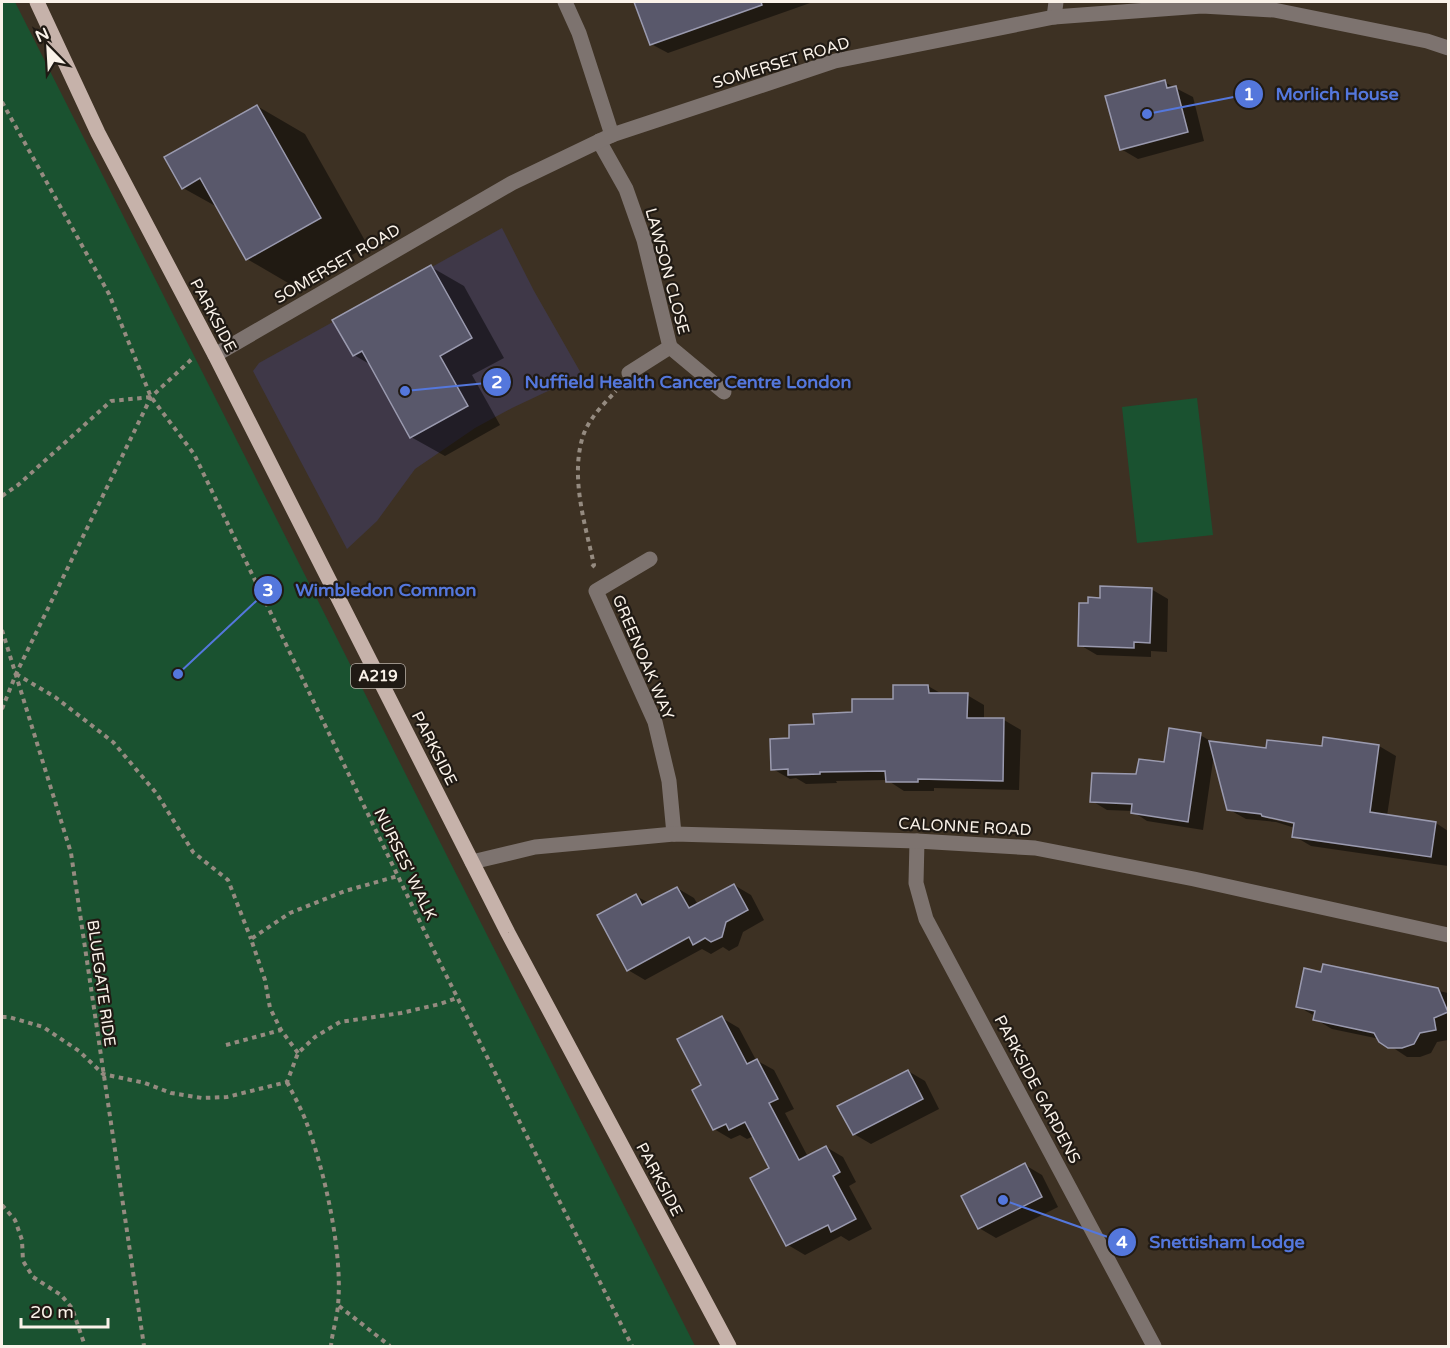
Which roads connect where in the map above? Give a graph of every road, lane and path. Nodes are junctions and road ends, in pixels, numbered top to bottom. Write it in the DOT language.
graph roads {
  1 [pos="37,2"];
  2 [pos="564,2"];
  3 [pos="1056,2"];
  4 [pos="1054,17"];
  5 [pos="1449,48"];
  6 [pos="2,102"];
  7 [pos="606,138"];
  8 [pos="670,347"];
  9 [pos="212,349"];
  10 [pos="629,373"];
  11 [pos="724,392"];
  12 [pos="152,397"];
  13 [pos="2,496"];
  14 [pos="650,559"];
  15 [pos="596,591"];
  16 [pos="2,630"];
  17 [pos="16,674"];
  18 [pos="2,709"];
  19 [pos="674,834"];
  20 [pos="917,841"];
  21 [pos="472,862"];
  22 [pos="398,876"];
  23 [pos="1449,935"];
  24 [pos="250,939"];
  25 [pos="458,998"];
  26 [pos="2,1017"];
  27 [pos="281,1030"];
  28 [pos="226,1045"];
  29 [pos="298,1053"];
  30 [pos="103,1074"];
  31 [pos="287,1082"];
  32 [pos="2,1205"];
  33 [pos="338,1306"];
  34 [pos="85,1347"];
  35 [pos="144,1347"];
  36 [pos="331,1347"];
  37 [pos="390,1347"];
  38 [pos="632,1347"];
  39 [pos="729,1347"];
  40 [pos="1154,1347"];
  1 -- 9 [label="main road, PARKSIDE / A219"];
  2 -- 7 [label="street, LAWSON CLOSE"];
  3 -- 4 [label="street"];
  4 -- 5 [label="street, SOMERSET ROAD"];
  4 -- 7 [label="street, SOMERSET ROAD"];
  6 -- 12 [label="path, NURSES' WALK"];
  7 -- 8 [label="street, LAWSON CLOSE"];
  7 -- 9 [label="street, SOMERSET ROAD"];
  8 -- 10 [label="street, LAWSON CLOSE"];
  8 -- 11 [label="street, LAWSON CLOSE"];
  9 -- 12 [label="path"];
  9 -- 21 [label="main road, PARKSIDE / A219"];
  10 -- 15 [label="path"];
  12 -- 13 [label="path"];
  12 -- 17 [label="path"];
  12 -- 22 [label="path, NURSES' WALK"];
  14 -- 15 [label="street, GREENOAK WAY"];
  15 -- 19 [label="street, GREENOAK WAY"];
  16 -- 17 [label="path, BLUEGATE RIDE"];
  17 -- 18 [label="path"];
  17 -- 24 [label="path"];
  17 -- 30 [label="path, BLUEGATE RIDE"];
  19 -- 20 [label="street, CALONNE ROAD"];
  19 -- 21 [label="street, CALONNE ROAD"];
  20 -- 23 [label="street, CALONNE ROAD"];
  20 -- 40 [label="street, PARKSIDE GARDENS"];
  21 -- 39 [label="main road, PARKSIDE / A219"];
  22 -- 24 [label="path"];
  22 -- 25 [label="path, NURSES' WALK"];
  24 -- 27 [label="path"];
  25 -- 29 [label="path"];
  25 -- 38 [label="path, NURSES' WALK"];
  26 -- 30 [label="path"];
  27 -- 28 [label="path"];
  27 -- 29 [label="path"];
  29 -- 31 [label="path"];
  30 -- 31 [label="path"];
  30 -- 35 [label="path, BLUEGATE RIDE"];
  31 -- 33 [label="path"];
  32 -- 34 [label="path"];
  33 -- 36 [label="path"];
  33 -- 37 [label="path"];
}
